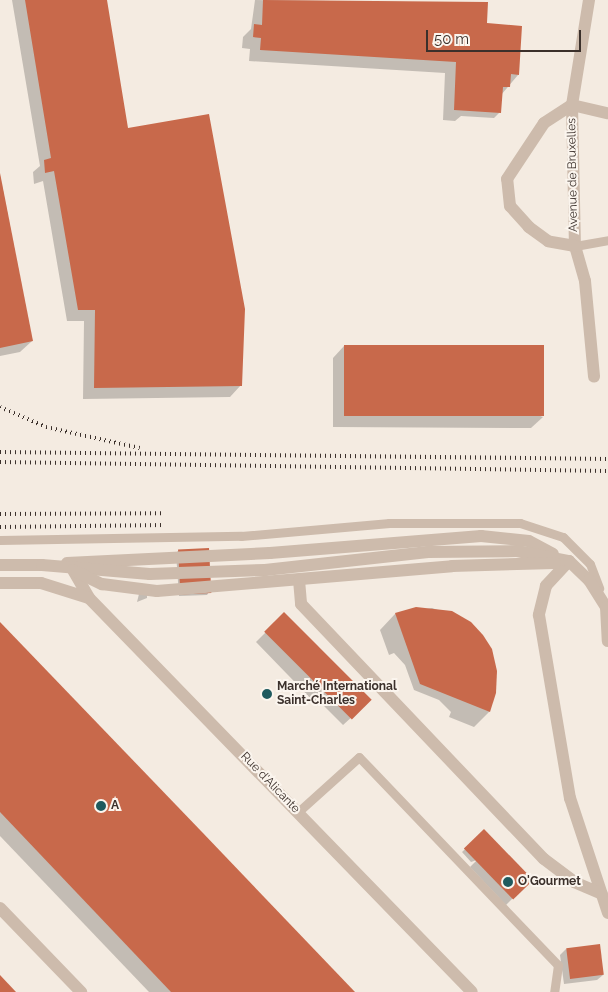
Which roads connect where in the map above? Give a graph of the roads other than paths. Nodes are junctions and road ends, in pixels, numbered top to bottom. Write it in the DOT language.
graph roads {
  1 [pos="589,0"];
  2 [pos="572,105"];
  3 [pos="608,113"];
  4 [pos="608,240"];
  5 [pos="575,246"];
  6 [pos="594,377"];
  7 [pos="0,540"];
  8 [pos="569,562"];
  9 [pos="0,565"];
  10 [pos="42,565"];
  11 [pos="73,570"];
  12 [pos="299,580"];
  13 [pos="0,583"];
  14 [pos="89,598"];
  15 [pos="606,607"];
  16 [pos="608,641"];
  17 [pos="298,812"];
  18 [pos="602,894"];
  19 [pos="0,908"];
  20 [pos="608,913"];
  21 [pos="81,992"];
  22 [pos="472,992"];
  23 [pos="554,992"];
  1 -- 2 [label="street, Avenue de Bruxelles"];
  2 -- 3 [label="street"];
  2 -- 5 [label="street, Avenue de Bruxelles"];
  2 -- 5 [label="street, Avenue de Bruxelles"];
  4 -- 5 [label="lane"];
  5 -- 6 [label="street, Avenue de Bruxelles"];
  7 -- 15 [label="lane"];
  8 -- 10 [label="street"];
  8 -- 11 [label="street"];
  8 -- 12 [label="street"];
  8 -- 15 [label="street"];
  8 -- 18 [label="street"];
  9 -- 10 [label="street"];
  10 -- 11 [label="street"];
  11 -- 12 [label="street"];
  11 -- 14 [label="street, Rue d'Alicante"];
  12 -- 18 [label="street"];
  13 -- 14 [label="street"];
  14 -- 17 [label="street, Rue d'Alicante"];
  15 -- 16 [label="street"];
  17 -- 22 [label="street, Rue d'Alicante"];
  17 -- 23 [label="lane"];
  18 -- 20 [label="street"];
  19 -- 21 [label="street"];
}
